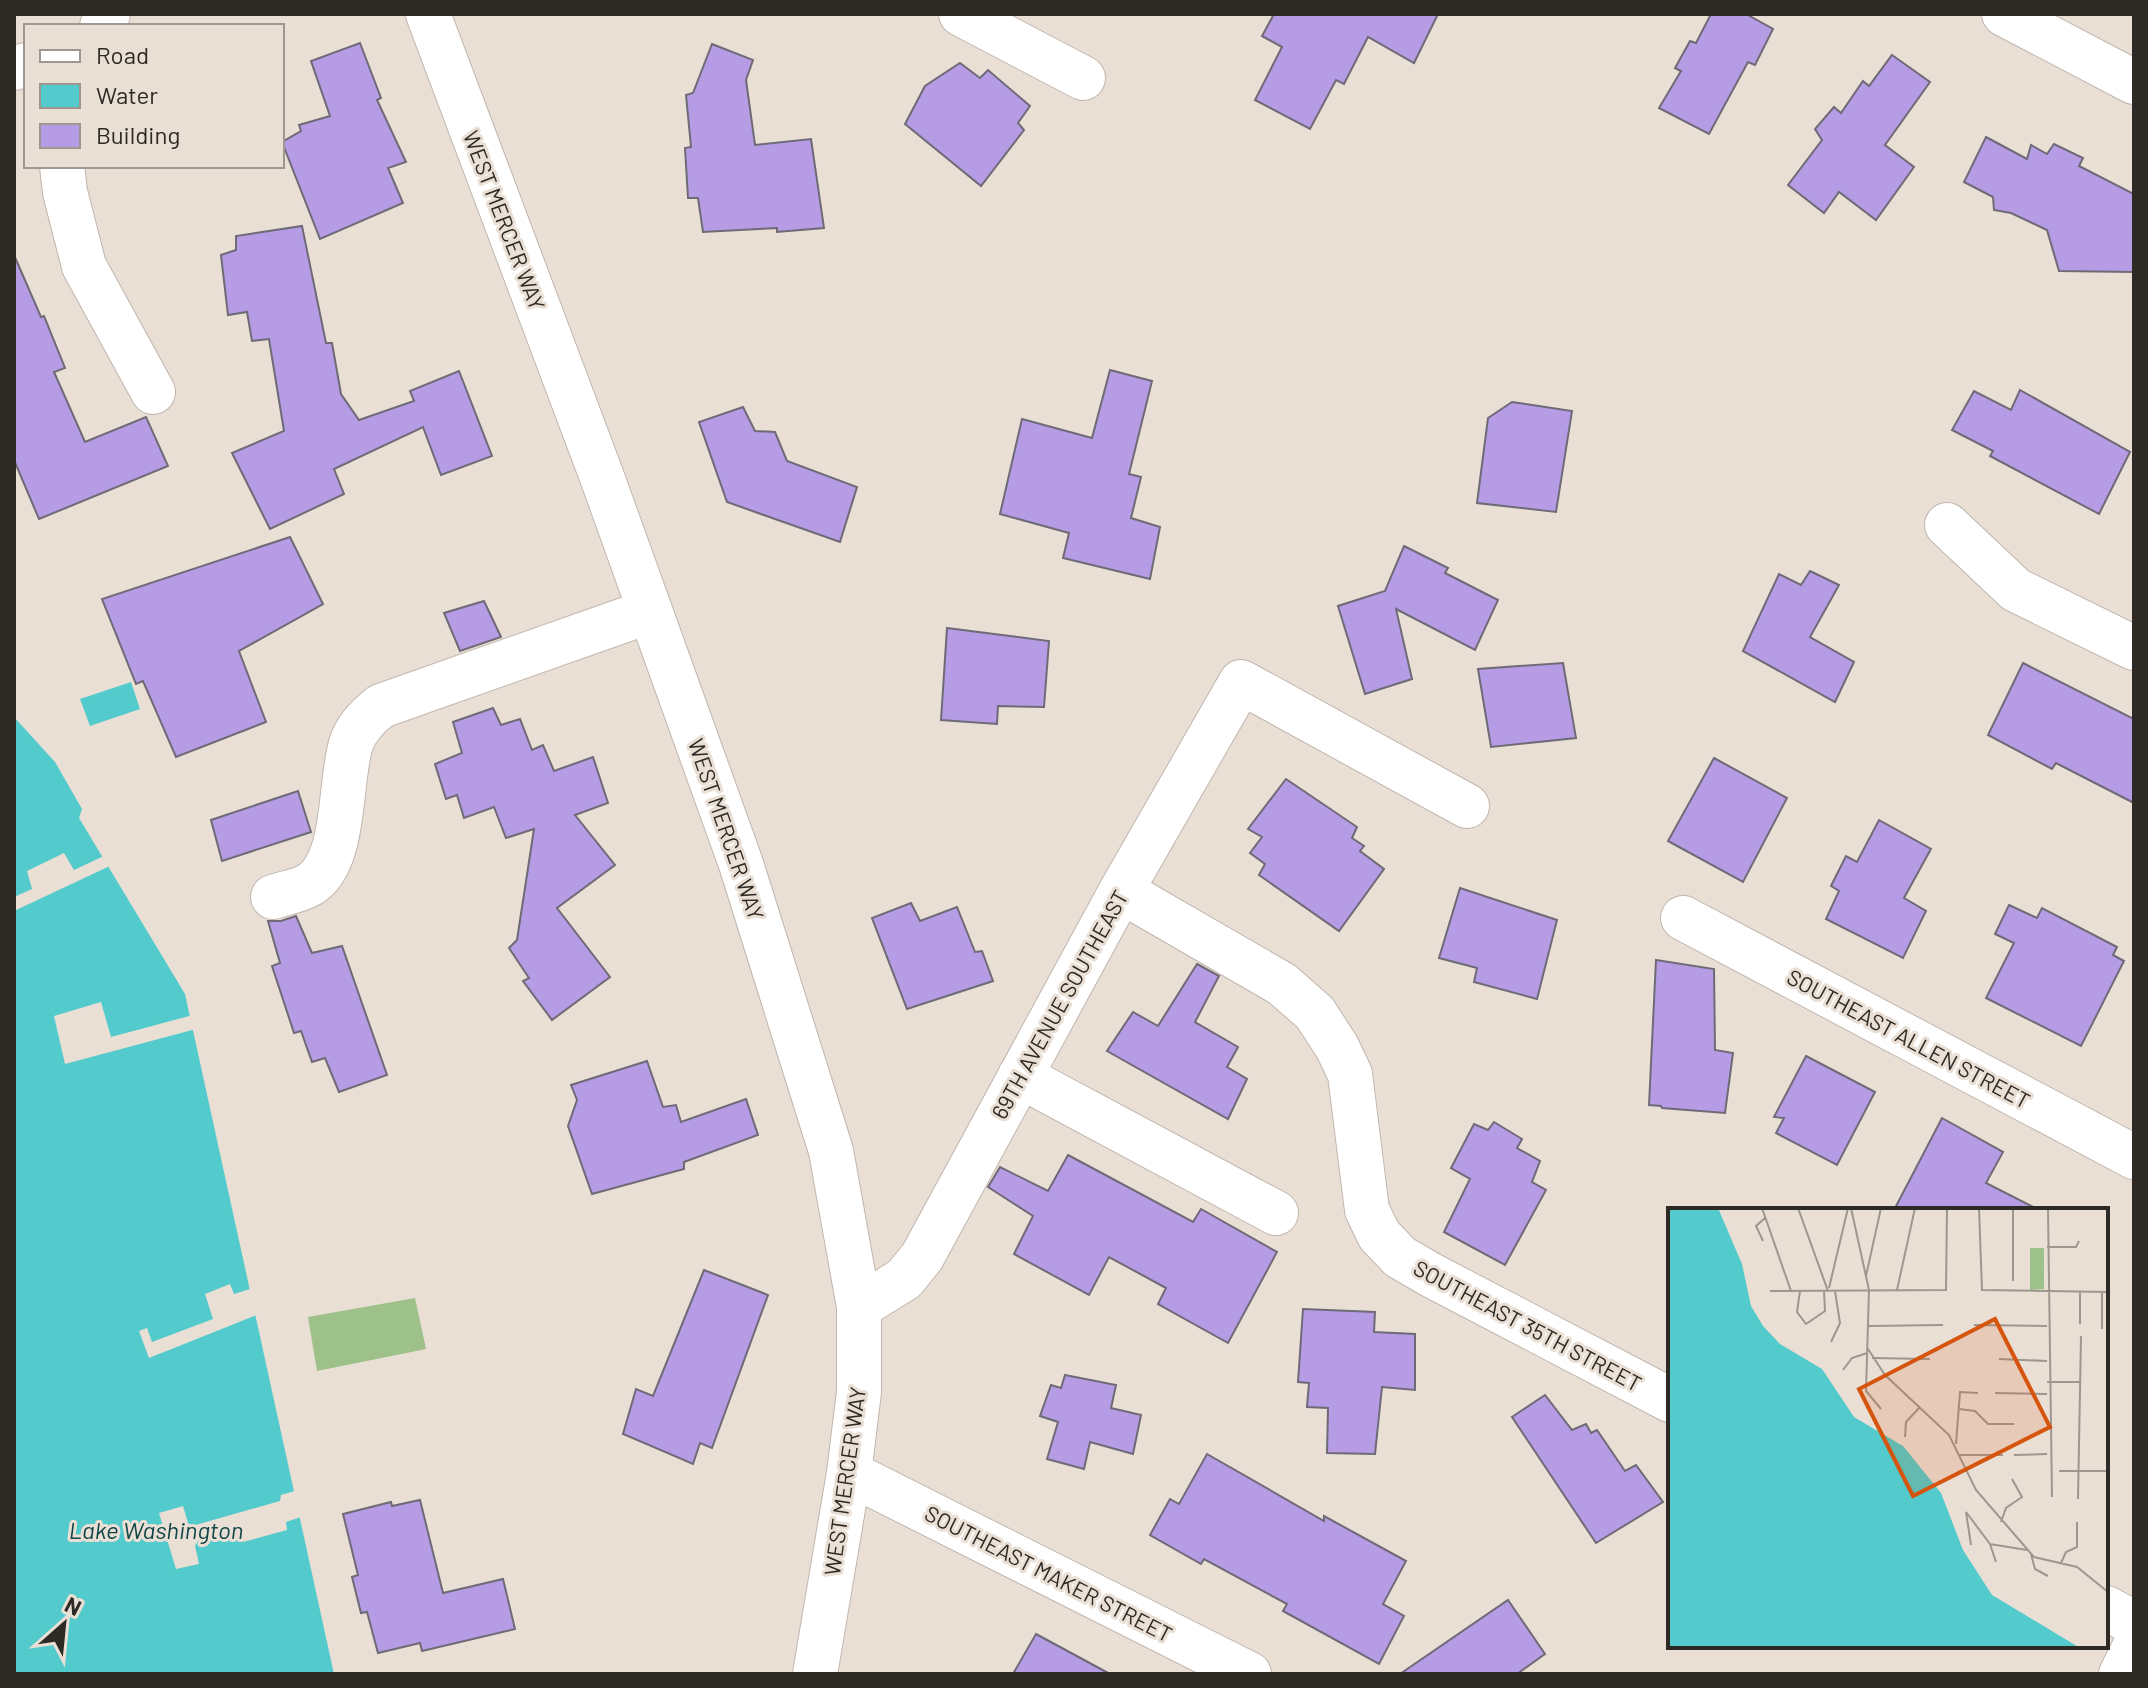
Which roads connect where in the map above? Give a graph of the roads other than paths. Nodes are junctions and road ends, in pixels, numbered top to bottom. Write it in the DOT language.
graph roads {
  1 [pos="428,14"];
  2 [pos="961,14"];
  3 [pos="2004,14"];
  4 [pos="1083,78"];
  5 [pos="2134,82"];
  6 [pos="62,168"];
  7 [pos="153,392"];
  8 [pos="1947,525"];
  9 [pos="650,611"];
  10 [pos="2134,648"];
  11 [pos="1467,806"];
  12 [pos="1121,891"];
  13 [pos="273,897"];
  14 [pos="1683,918"];
  15 [pos="1020,1076"];
  16 [pos="2134,1157"];
  17 [pos="1276,1213"];
  18 [pos="859,1307"];
  19 [pos="1668,1399"];
  20 [pos="849,1473"];
  21 [pos="2108,1609"];
  22 [pos="2134,1623"];
  23 [pos="2134,1648"];
  24 [pos="815,1674"];
  25 [pos="1249,1674"];
  26 [pos="2121,1674"];
  1 -- 9 [label="street, WEST MERCER WAY"];
  2 -- 4 [label="street"];
  3 -- 5 [label="street"];
  6 -- 7 [label="street"];
  8 -- 10 [label="street"];
  9 -- 13 [label="street"];
  9 -- 18 [label="street, WEST MERCER WAY"];
  11 -- 12 [label="street, 69TH AVENUE SOUTHEAST"];
  12 -- 15 [label="street, 69TH AVENUE SOUTHEAST"];
  12 -- 19 [label="street, SOUTHEAST 35TH STREET"];
  14 -- 16 [label="street, SOUTHEAST ALLEN STREET"];
  15 -- 17 [label="street"];
  15 -- 18 [label="street, 69TH AVENUE SOUTHEAST"];
  18 -- 20 [label="street, WEST MERCER WAY"];
  20 -- 24 [label="street, WEST MERCER WAY"];
  20 -- 25 [label="street, SOUTHEAST MAKER STREET"];
  21 -- 22 [label="street"];
  23 -- 26 [label="street"];
}
